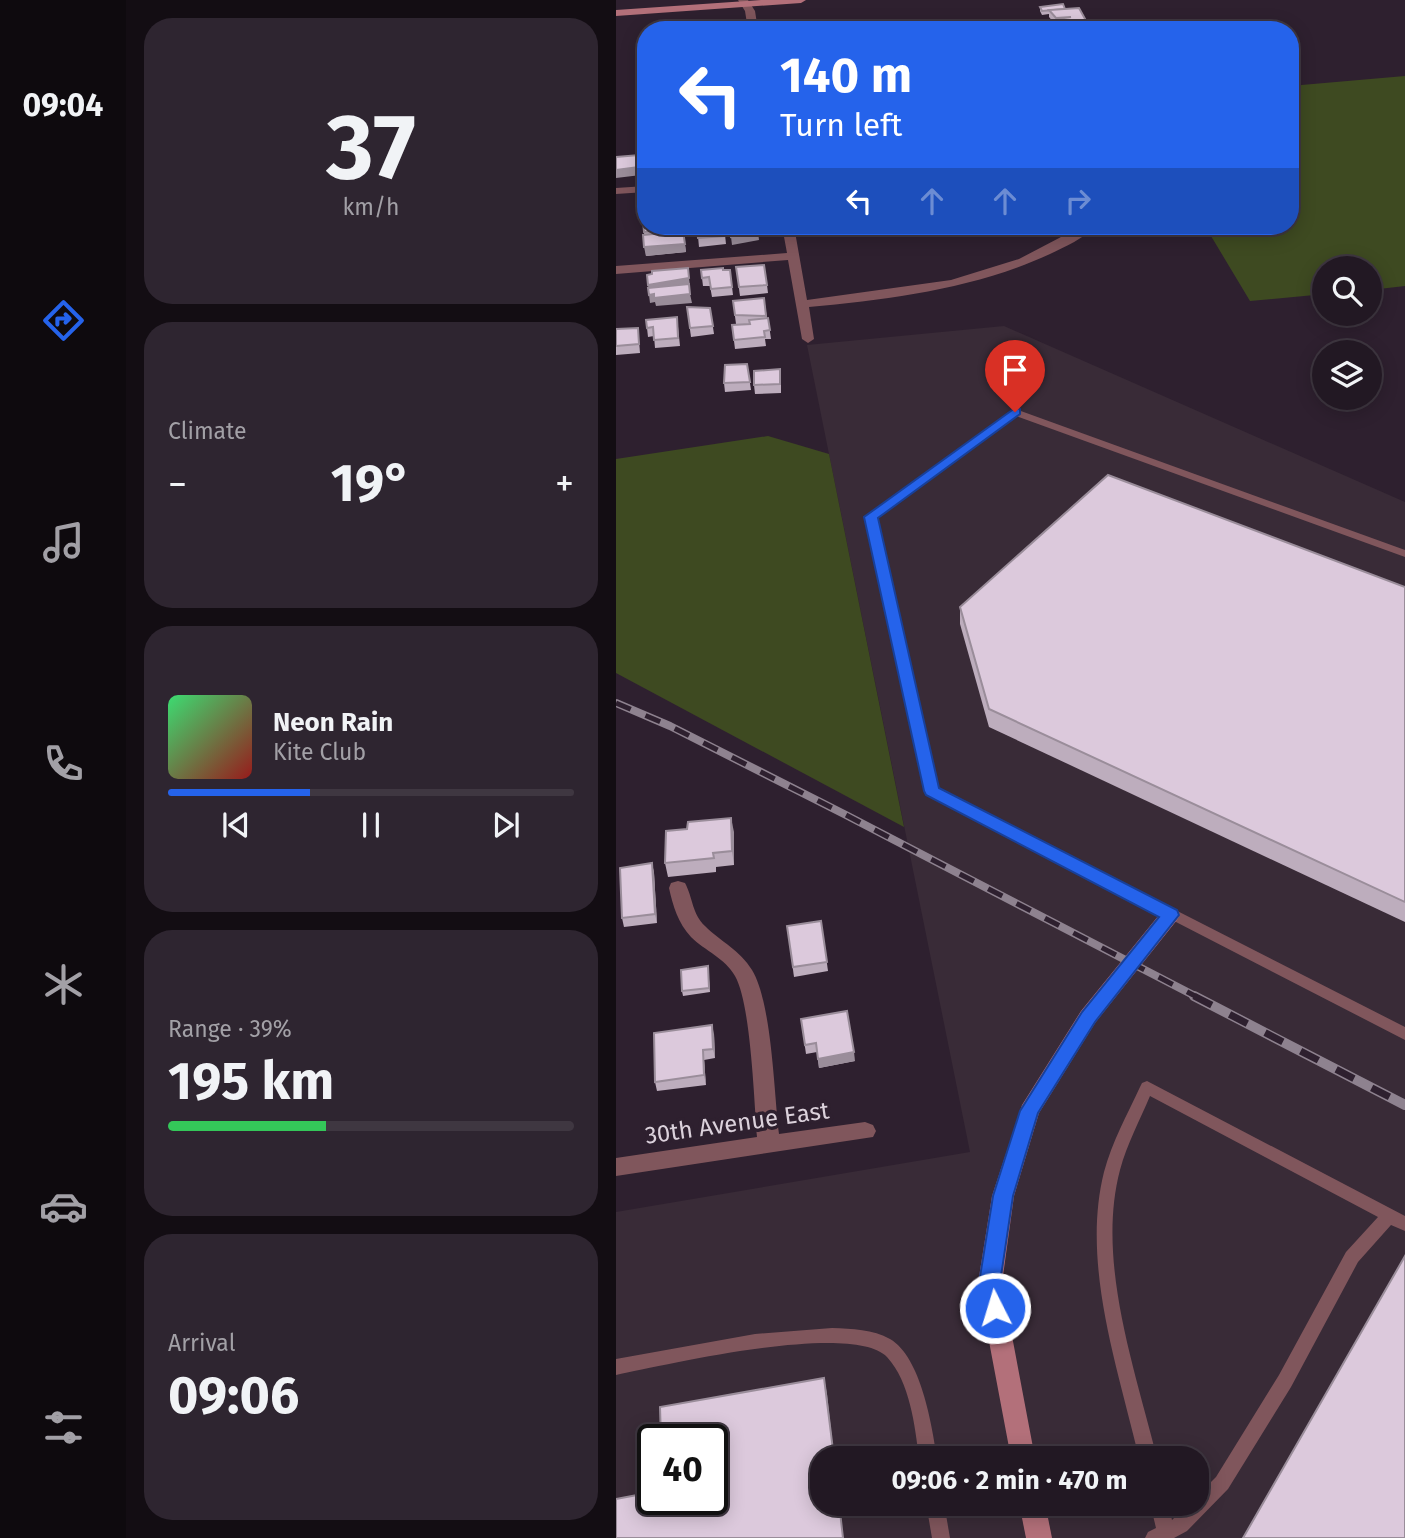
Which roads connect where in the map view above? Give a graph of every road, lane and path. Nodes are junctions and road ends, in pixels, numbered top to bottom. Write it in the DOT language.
graph roads {
  1 [pos="801,0"];
  2 [pos="743,2"];
  3 [pos="616,13"];
  4 [pos="752,21"];
  5 [pos="637,190"];
  6 [pos="616,191"];
  7 [pos="790,235"];
  8 [pos="1074,235"];
  9 [pos="793,256"];
  10 [pos="616,270"];
  11 [pos="802,304"];
  12 [pos="808,339"];
  13 [pos="1405,554"];
  14 [pos="678,888"];
  15 [pos="1170,915"];
  16 [pos="1405,1034"];
  17 [pos="865,1131"];
  18 [pos="769,1146"];
  19 [pos="616,1167"];
  20 [pos="1388,1216"];
  21 [pos="1405,1224"];
  22 [pos="616,1367"];
  23 [pos="926,1446"];
  24 [pos="1021,1446"];
  25 [pos="1145,1446"];
  26 [pos="937,1516"];
  27 [pos="1034,1516"];
  28 [pos="1159,1516"];
  29 [pos="1160,1535"];
  30 [pos="941,1538"];
  31 [pos="1038,1538"];
  1 -- 2 [label="street"];
  2 -- 3 [label="street"];
  2 -- 4 [label="street"];
  5 -- 6 [label="street"];
  7 -- 9 [label="street"];
  8 -- 11 [label="street"];
  9 -- 10 [label="street"];
  9 -- 11 [label="street"];
  11 -- 12 [label="street"];
  13 -- 15 [label="lane"];
  14 -- 18 [label="street"];
  15 -- 16 [label="lane"];
  15 -- 24 [label="street"];
  17 -- 18 [label="street, 30th Avenue East"];
  18 -- 19 [label="street, 30th Avenue East"];
  20 -- 21 [label="lane"];
  20 -- 25 [label="lane"];
  20 -- 29 [label="lane"];
  22 -- 23 [label="lane"];
  26 -- 30 [label="lane"];
  27 -- 31 [label="street"];
  28 -- 29 [label="lane"];
}
